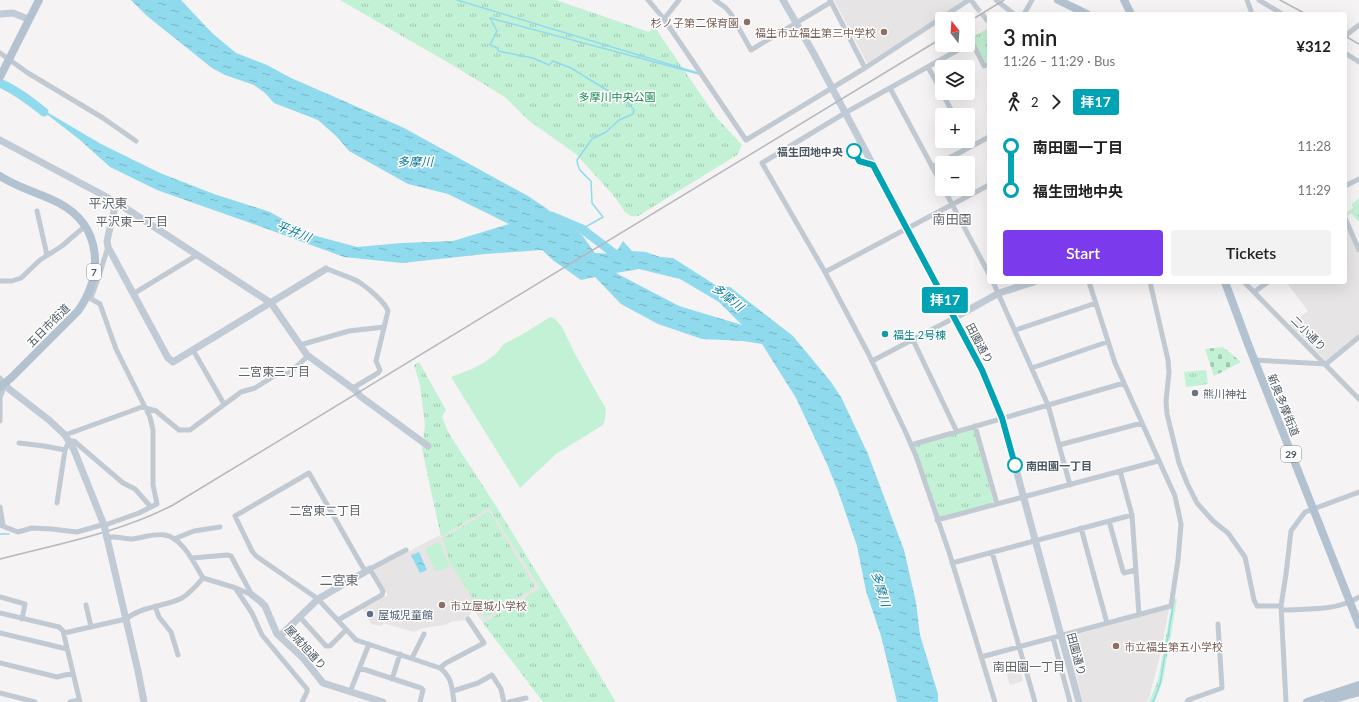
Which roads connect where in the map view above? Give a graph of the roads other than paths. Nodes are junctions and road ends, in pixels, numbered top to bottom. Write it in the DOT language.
graph roads {
  1 [pos="39,0"];
  2 [pos="648,0"];
  3 [pos="680,0"];
  4 [pos="715,0"];
  5 [pos="783,0"];
  6 [pos="970,0"];
  7 [pos="996,0"];
  8 [pos="1032,0"];
  9 [pos="1058,0"];
  10 [pos="1124,0"];
  11 [pos="1247,0"];
  12 [pos="1259,0"];
  13 [pos="831,1"];
  14 [pos="977,8"];
  15 [pos="1011,12"];
  16 [pos="1025,12"];
  17 [pos="1083,12"];
  18 [pos="1130,12"];
  19 [pos="1250,12"];
  20 [pos="1279,12"];
  21 [pos="0,14"];
  22 [pos="28,19"];
  23 [pos="664,19"];
  24 [pos="796,23"];
  25 [pos="1359,25"];
  26 [pos="1347,34"];
  27 [pos="975,50"];
  28 [pos="955,52"];
  29 [pos="0,53"];
  30 [pos="1347,54"];
  31 [pos="8,61"];
  32 [pos="1359,62"];
  33 [pos="987,65"];
  34 [pos="928,67"];
  35 [pos="866,68"];
  36 [pos="0,77"];
  37 [pos="935,80"];
  38 [pos="832,88"];
  39 [pos="890,88"];
  40 [pos="845,113"];
  41 [pos="987,138"];
  42 [pos="0,140"];
  43 [pos="136,141"];
  44 [pos="975,144"];
  45 [pos="966,148"];
  46 [pos="932,167"];
  47 [pos="935,172"];
  48 [pos="0,176"];
  49 [pos="1359,179"];
  50 [pos="1347,185"];
  51 [pos="987,186"];
  52 [pos="948,196"];
  53 [pos="116,202"];
  54 [pos="952,204"];
  55 [pos="37,212"];
  56 [pos="1347,223"];
  57 [pos="84,227"];
  58 [pos="907,229"];
  59 [pos="108,247"];
  60 [pos="1359,250"];
  61 [pos="47,255"];
  62 [pos="197,255"];
  63 [pos="326,269"];
  64 [pos="987,270"];
  65 [pos="825,272"];
  66 [pos="0,281"];
  67 [pos="994,284"];
  68 [pos="1028,284"];
  69 [pos="1090,284"];
  70 [pos="1150,284"];
  71 [pos="1226,284"];
  72 [pos="1246,284"];
  73 [pos="1265,284"];
  74 [pos="1254,292"];
  75 [pos="1000,293"];
  76 [pos="133,294"];
  77 [pos="88,297"];
  78 [pos="271,303"];
  79 [pos="1096,303"];
  80 [pos="954,318"];
  81 [pos="384,327"];
  82 [pos="1016,330"];
  83 [pos="1359,337"];
  84 [pos="913,340"];
  85 [pos="1108,342"];
  86 [pos="300,345"];
  87 [pos="193,350"];
  88 [pos="308,356"];
  89 [pos="1254,360"];
  90 [pos="872,361"];
  91 [pos="1326,364"];
  92 [pos="1032,368"];
  93 [pos="1124,382"];
  94 [pos="2,383"];
  95 [pos="353,388"];
  96 [pos="1359,399"];
  97 [pos="224,404"];
  98 [pos="1048,405"];
  99 [pos="144,407"];
  100 [pos="1002,418"];
  101 [pos="0,421"];
  102 [pos="1142,423"];
  103 [pos="976,426"];
  104 [pos="957,432"];
  105 [pos="67,438"];
  106 [pos="19,443"];
  107 [pos="911,445"];
  108 [pos="1059,445"];
  109 [pos="428,446"];
  110 [pos="65,450"];
  111 [pos="1158,461"];
  112 [pos="1120,471"];
  113 [pos="1070,485"];
  114 [pos="1359,492"];
  115 [pos="1024,497"];
  116 [pos="57,503"];
  117 [pos="997,504"];
  118 [pos="0,507"];
  119 [pos="151,507"];
  120 [pos="1313,509"];
  121 [pos="1132,515"];
  122 [pos="937,520"];
  123 [pos="1109,521"];
  124 [pos="104,524"];
  125 [pos="2,525"];
  126 [pos="220,527"];
  127 [pos="1081,528"];
  128 [pos="107,538"];
  129 [pos="174,540"];
  130 [pos="1036,540"];
  131 [pos="406,550"];
  132 [pos="992,552"];
  133 [pos="192,558"];
  134 [pos="952,563"];
  135 [pos="368,570"];
  136 [pos="1135,570"];
  137 [pos="202,578"];
  138 [pos="236,588"];
  139 [pos="252,595"];
  140 [pos="0,597"];
  141 [pos="1359,597"];
  142 [pos="318,598"];
  143 [pos="1350,603"];
  144 [pos="86,605"];
  145 [pos="155,606"];
  146 [pos="1281,608"];
  147 [pos="0,613"];
  148 [pos="1139,615"];
  149 [pos="299,616"];
  150 [pos="22,618"];
  151 [pos="126,619"];
  152 [pos="468,619"];
  153 [pos="338,620"];
  154 [pos="1107,623"];
  155 [pos="1218,624"];
  156 [pos="1359,625"];
  157 [pos="91,627"];
  158 [pos="346,630"];
  159 [pos="0,633"];
  160 [pos="64,634"];
  161 [pos="424,634"];
  162 [pos="280,636"];
  163 [pos="1061,636"];
  164 [pos="1053,638"];
  165 [pos="369,644"];
  166 [pos="1019,647"];
  167 [pos="67,649"];
  168 [pos="400,654"];
  169 [pos="178,656"];
  170 [pos="981,657"];
  171 [pos="412,658"];
  172 [pos="0,663"];
  173 [pos="360,668"];
  174 [pos="440,668"];
  175 [pos="73,673"];
  176 [pos="392,679"];
  177 [pos="1359,685"];
  178 [pos="453,691"];
  179 [pos="350,692"];
  180 [pos="1359,692"];
  181 [pos="0,694"];
  182 [pos="526,698"];
  183 [pos="79,701"];
  184 [pos="35,702"];
  185 [pos="70,702"];
  186 [pos="144,702"];
  187 [pos="302,702"];
  188 [pos="383,702"];
  189 [pos="420,702"];
  190 [pos="454,702"];
  191 [pos="504,702"];
  192 [pos="509,702"];
  193 [pos="995,702"];
  194 [pos="1035,702"];
  195 [pos="1070,702"];
  196 [pos="1079,702"];
  197 [pos="1187,702"];
  198 [pos="1286,702"];
  199 [pos="1307,702"];
  200 [pos="1325,702"];
  1 -- 22 [label="main road"];
  2 -- 23 [label="street"];
  3 -- 23 [label="street"];
  4 -- 24 [label="street"];
  5 -- 24 [label="street, 田園通り"];
  6 -- 14 [label="street"];
  6 -- 35 [label="street"];
  7 -- 15 [label="street"];
  8 -- 16 [label="street"];
  9 -- 17 [label="main road"];
  10 -- 18 [label="main road"];
  11 -- 19 [label="street"];
  12 -- 20 [label="street"];
  13 -- 24 [label="street"];
  13 -- 35 [label="street"];
  21 -- 22 [label="street"];
  22 -- 31 [label="main road"];
  23 -- 38 [label="street"];
  24 -- 38 [label="street, 田園通り"];
  25 -- 26 [label="street"];
  27 -- 33 [label="street"];
  28 -- 34 [label="street"];
  29 -- 31 [label="street"];
  30 -- 32 [label="street"];
  31 -- 36 [label="main road"];
  31 -- 43 [label="street"];
  34 -- 37 [label="street"];
  34 -- 39 [label="street"];
  35 -- 38 [label="street"];
  38 -- 40 [label="street, 田園通り"];
  39 -- 40 [label="street"];
  39 -- 46 [label="street"];
  40 -- 58 [label="street, 田園通り"];
  40 -- 65 [label="street"];
  41 -- 44 [label="street"];
  42 -- 53 [label="street"];
  45 -- 46 [label="street"];
  46 -- 47 [label="street"];
  48 -- 57 [label="main road, 五日市街道 / 7"];
  49 -- 50 [label="street"];
  51 -- 54 [label="street"];
  52 -- 54 [label="street"];
  53 -- 59 [label="street"];
  53 -- 62 [label="street"];
  54 -- 58 [label="street"];
  54 -- 64 [label="street"];
  55 -- 61 [label="street"];
  56 -- 60 [label="street"];
  57 -- 61 [label="street"];
  57 -- 77 [label="main road, 五日市街道 / 7"];
  58 -- 65 [label="street"];
  58 -- 80 [label="street, 田園通り"];
  59 -- 76 [label="street"];
  59 -- 77 [label="street"];
  61 -- 66 [label="street"];
  62 -- 76 [label="street"];
  62 -- 78 [label="street"];
  63 -- 78 [label="street"];
  63 -- 81 [label="street"];
  65 -- 90 [label="street"];
  67 -- 75 [label="street"];
  68 -- 75 [label="street"];
  69 -- 79 [label="street"];
  70 -- 146 [label="street"];
  71 -- 89 [label="main road, 新奥多摩街道 / 29"];
  72 -- 74 [label="street, 二小通り"];
  73 -- 74 [label="street"];
  74 -- 91 [label="street, 二小通り"];
  75 -- 80 [label="street"];
  75 -- 82 [label="street"];
  76 -- 87 [label="street"];
  77 -- 94 [label="main road, 五日市街道 / 7"];
  77 -- 99 [label="street"];
  78 -- 86 [label="street"];
  78 -- 87 [label="street"];
  79 -- 82 [label="street"];
  79 -- 85 [label="street"];
  80 -- 84 [label="street"];
  80 -- 100 [label="street, 田園通り"];
  81 -- 86 [label="street"];
  81 -- 95 [label="street"];
  82 -- 92 [label="street"];
  83 -- 91 [label="street"];
  84 -- 90 [label="street"];
  84 -- 104 [label="street"];
  85 -- 92 [label="street"];
  85 -- 93 [label="street"];
  86 -- 88 [label="street"];
  87 -- 97 [label="street"];
  88 -- 95 [label="street"];
  88 -- 97 [label="street"];
  89 -- 91 [label="street"];
  89 -- 120 [label="main road, 新奥多摩街道 / 29"];
  90 -- 107 [label="street"];
  91 -- 96 [label="street, 二小通り"];
  92 -- 98 [label="street"];
  93 -- 98 [label="street"];
  93 -- 102 [label="street"];
  94 -- 101 [label="street"];
  94 -- 105 [label="street"];
  95 -- 109 [label="street"];
  97 -- 99 [label="street"];
  98 -- 100 [label="street"];
  98 -- 108 [label="street"];
  99 -- 105 [label="street"];
  99 -- 119 [label="street"];
  100 -- 103 [label="street"];
  100 -- 115 [label="street, 田園通り"];
  102 -- 108 [label="street"];
  102 -- 111 [label="street"];
  103 -- 104 [label="street"];
  103 -- 117 [label="street"];
  104 -- 107 [label="street"];
  105 -- 110 [label="street"];
  105 -- 119 [label="street"];
  105 -- 124 [label="street"];
  106 -- 110 [label="street"];
  107 -- 122 [label="street"];
  108 -- 113 [label="street"];
  110 -- 116 [label="street"];
  111 -- 112 [label="street"];
  111 -- 148 [label="street"];
  112 -- 113 [label="street"];
  112 -- 121 [label="street"];
  113 -- 115 [label="street"];
  114 -- 120 [label="street"];
  115 -- 117 [label="street"];
  115 -- 130 [label="street, 田園通り"];
  117 -- 122 [label="street"];
  118 -- 125 [label="street"];
  119 -- 124 [label="street"];
  120 -- 143 [label="main road, 新奥多摩街道 / 29"];
  120 -- 146 [label="street"];
  121 -- 123 [label="street"];
  121 -- 136 [label="street"];
  122 -- 134 [label="street"];
  123 -- 127 [label="street"];
  123 -- 136 [label="street"];
  124 -- 125 [label="street"];
  124 -- 128 [label="street, bridge"];
  126 -- 129 [label="street"];
  127 -- 130 [label="street"];
  127 -- 154 [label="street"];
  128 -- 129 [label="street"];
  128 -- 151 [label="street"];
  129 -- 133 [label="street"];
  130 -- 132 [label="street"];
  130 -- 163 [label="street, 田園通り"];
  131 -- 135 [label="street"];
  132 -- 134 [label="street"];
  132 -- 166 [label="street"];
  133 -- 137 [label="street"];
  133 -- 139 [label="street"];
  134 -- 170 [label="street"];
  135 -- 142 [label="street"];
  135 -- 142 [label="street"];
  135 -- 153 [label="street"];
  136 -- 148 [label="street"];
  137 -- 138 [label="street"];
  137 -- 145 [label="street"];
  138 -- 139 [label="street"];
  138 -- 187 [label="street"];
  139 -- 162 [label="street, 屋城旭通り"];
  140 -- 150 [label="street"];
  141 -- 143 [label="street"];
  142 -- 149 [label="street"];
  142 -- 153 [label="street"];
  143 -- 146 [label="street"];
  143 -- 156 [label="main road, 新奥多摩街道 / 29"];
  144 -- 157 [label="street"];
  145 -- 151 [label="street"];
  145 -- 169 [label="street"];
  146 -- 198 [label="street"];
  147 -- 150 [label="street"];
  148 -- 154 [label="street"];
  149 -- 158 [label="street"];
  149 -- 162 [label="street"];
  150 -- 160 [label="street"];
  151 -- 157 [label="street"];
  151 -- 186 [label="street"];
  152 -- 174 [label="street"];
  153 -- 158 [label="street"];
  154 -- 163 [label="street"];
  155 -- 197 [label="street"];
  157 -- 160 [label="street"];
  158 -- 165 [label="street"];
  159 -- 167 [label="street"];
  160 -- 167 [label="street"];
  161 -- 171 [label="street"];
  162 -- 179 [label="street, 屋城旭通り"];
  163 -- 164 [label="street"];
  163 -- 196 [label="street, 田園通り"];
  164 -- 166 [label="street"];
  164 -- 195 [label="street"];
  165 -- 168 [label="street"];
  165 -- 173 [label="street"];
  166 -- 170 [label="street"];
  166 -- 194 [label="street"];
  167 -- 175 [label="street"];
  168 -- 171 [label="street"];
  168 -- 176 [label="street"];
  170 -- 193 [label="street"];
  171 -- 174 [label="street"];
  172 -- 175 [label="street"];
  173 -- 176 [label="street"];
  173 -- 179 [label="street"];
  174 -- 178 [label="street"];
  175 -- 183 [label="street"];
  176 -- 189 [label="street"];
  177 -- 199 [label="main road"];
  178 -- 190 [label="street"];
  178 -- 191 [label="street"];
  179 -- 188 [label="street, 屋城旭通り"];
  180 -- 200 [label="main road"];
  181 -- 184 [label="street"];
  182 -- 192 [label="street"];
  183 -- 185 [label="street"];
}
